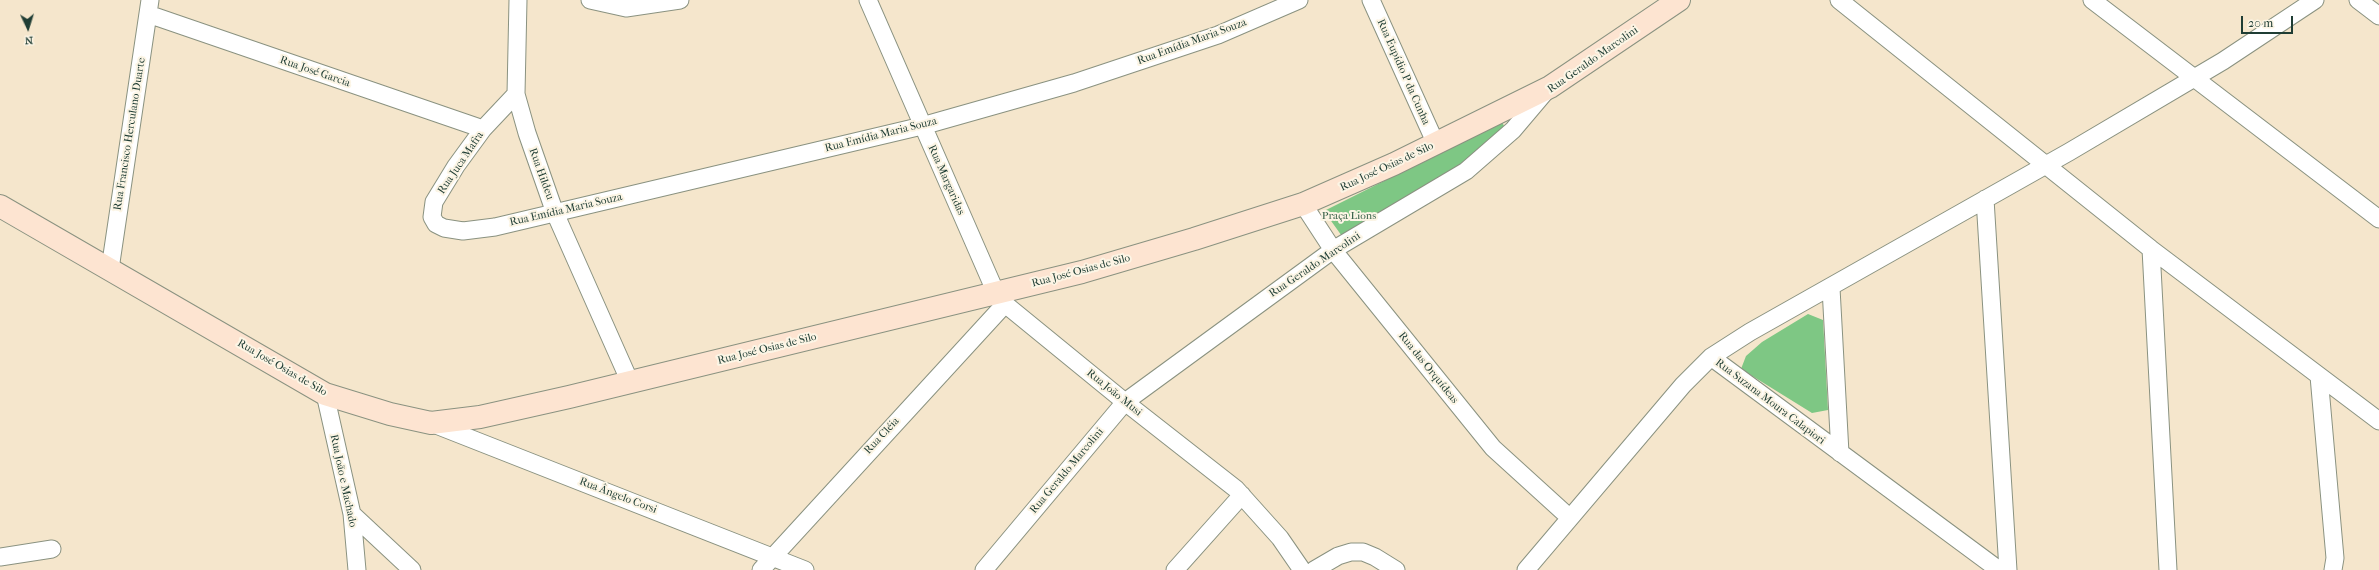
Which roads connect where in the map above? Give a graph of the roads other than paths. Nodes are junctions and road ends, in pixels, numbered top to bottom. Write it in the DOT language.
graph roads {
  1 [pos="518,0"];
  2 [pos="590,0"];
  3 [pos="680,0"];
  4 [pos="868,0"];
  5 [pos="1300,0"];
  6 [pos="1371,0"];
  7 [pos="1679,0"];
  8 [pos="1839,0"];
  9 [pos="2092,0"];
  10 [pos="2315,0"];
  11 [pos="2358,0"];
  12 [pos="149,7"];
  13 [pos="2379,16"];
  14 [pos="2193,77"];
  15 [pos="1550,87"];
  16 [pos="516,94"];
  17 [pos="922,126"];
  18 [pos="483,129"];
  19 [pos="1436,144"];
  20 [pos="2047,164"];
  21 [pos="1985,200"];
  22 [pos="1303,204"];
  23 [pos="0,206"];
  24 [pos="555,213"];
  25 [pos="2379,219"];
  26 [pos="452,231"];
  27 [pos="2151,249"];
  28 [pos="1333,250"];
  29 [pos="110,269"];
  30 [pos="1831,288"];
  31 [pos="1000,298"];
  32 [pos="1711,357"];
  33 [pos="2320,376"];
  34 [pos="630,382"];
  35 [pos="325,394"];
  36 [pos="1125,402"];
  37 [pos="2379,421"];
  38 [pos="431,423"];
  39 [pos="1840,453"];
  40 [pos="1239,492"];
  41 [pos="352,514"];
  42 [pos="1570,518"];
  43 [pos="52,549"];
  44 [pos="772,556"];
  45 [pos="0,557"];
  46 [pos="358,570"];
  47 [pos="412,570"];
  48 [pos="761,570"];
  49 [pos="805,570"];
  50 [pos="984,570"];
  51 [pos="1175,570"];
  52 [pos="1302,570"];
  53 [pos="1314,570"];
  54 [pos="1396,570"];
  55 [pos="1526,570"];
  56 [pos="1999,570"];
  57 [pos="2008,570"];
  58 [pos="2168,570"];
  59 [pos="2333,570"];
  1 -- 16 [label="street, Rua Hildeu"];
  2 -- 3 [label="street"];
  4 -- 17 [label="street, Rua Margaridas"];
  5 -- 17 [label="street, Rua Emídia Maria Souza"];
  6 -- 19 [label="street, Rua Eupídio P da Cunha"];
  7 -- 15 [label="street, Rua Geraldo Marcolini"];
  8 -- 20 [label="street"];
  9 -- 14 [label="street"];
  10 -- 14 [label="street"];
  11 -- 13 [label="street"];
  12 -- 18 [label="street, Rua José Garcia"];
  12 -- 29 [label="street, Rua Francisco Herculano Duarte"];
  14 -- 20 [label="street"];
  14 -- 25 [label="street"];
  15 -- 19 [label="street, Rua José Osias de Silo"];
  15 -- 28 [label="street, Rua Geraldo Marcolini"];
  16 -- 18 [label="street, Rua Juca Mafra"];
  16 -- 24 [label="street, Rua Hildeu"];
  17 -- 24 [label="street, Rua Emídia Maria Souza"];
  17 -- 31 [label="street, Rua Margaridas"];
  18 -- 26 [label="street, Rua Juca Mafra"];
  19 -- 22 [label="street, Rua José Osias de Silo"];
  20 -- 21 [label="street"];
  20 -- 27 [label="street"];
  21 -- 30 [label="street"];
  21 -- 57 [label="street"];
  22 -- 28 [label="street, Rua das Orquídeas"];
  22 -- 31 [label="street, Rua José Osias de Silo"];
  23 -- 29 [label="street, Rua José Osias de Silo"];
  24 -- 26 [label="street, Rua Emídia Maria Souza"];
  24 -- 34 [label="street, Rua Hildeu"];
  27 -- 33 [label="street"];
  27 -- 58 [label="street"];
  28 -- 36 [label="street, Rua Geraldo Marcolini"];
  28 -- 42 [label="street, Rua das Orquídeas"];
  29 -- 35 [label="street, Rua José Osias de Silo"];
  30 -- 32 [label="street"];
  30 -- 39 [label="street"];
  31 -- 34 [label="street, Rua José Osias de Silo"];
  31 -- 36 [label="street, Rua João Musi"];
  31 -- 44 [label="street, Rua Cléia"];
  32 -- 39 [label="street, Rua Suzana Moura Calapiori"];
  32 -- 42 [label="street, Rua Suzana Moura Calapiori"];
  33 -- 37 [label="street"];
  33 -- 59 [label="street"];
  34 -- 38 [label="street, Rua José Osias de Silo"];
  35 -- 38 [label="street, Rua José Osias de Silo"];
  35 -- 41 [label="street, Rua João e Machado"];
  36 -- 40 [label="street, Rua João Musi"];
  36 -- 50 [label="street, Rua Geraldo Marcolini"];
  38 -- 44 [label="street, Rua Ângelo Corsi"];
  39 -- 56 [label="street, Rua Suzana Moura Calapiori"];
  40 -- 51 [label="street"];
  40 -- 52 [label="street, Rua João Musi"];
  41 -- 46 [label="street, Rua João e Machado"];
  41 -- 47 [label="street"];
  42 -- 55 [label="street, Rua Suzana Moura Calapiori"];
  43 -- 45 [label="street"];
  44 -- 48 [label="street, Rua Cléia"];
  44 -- 49 [label="street, Rua Ângelo Corsi"];
  53 -- 54 [label="street"];
}
